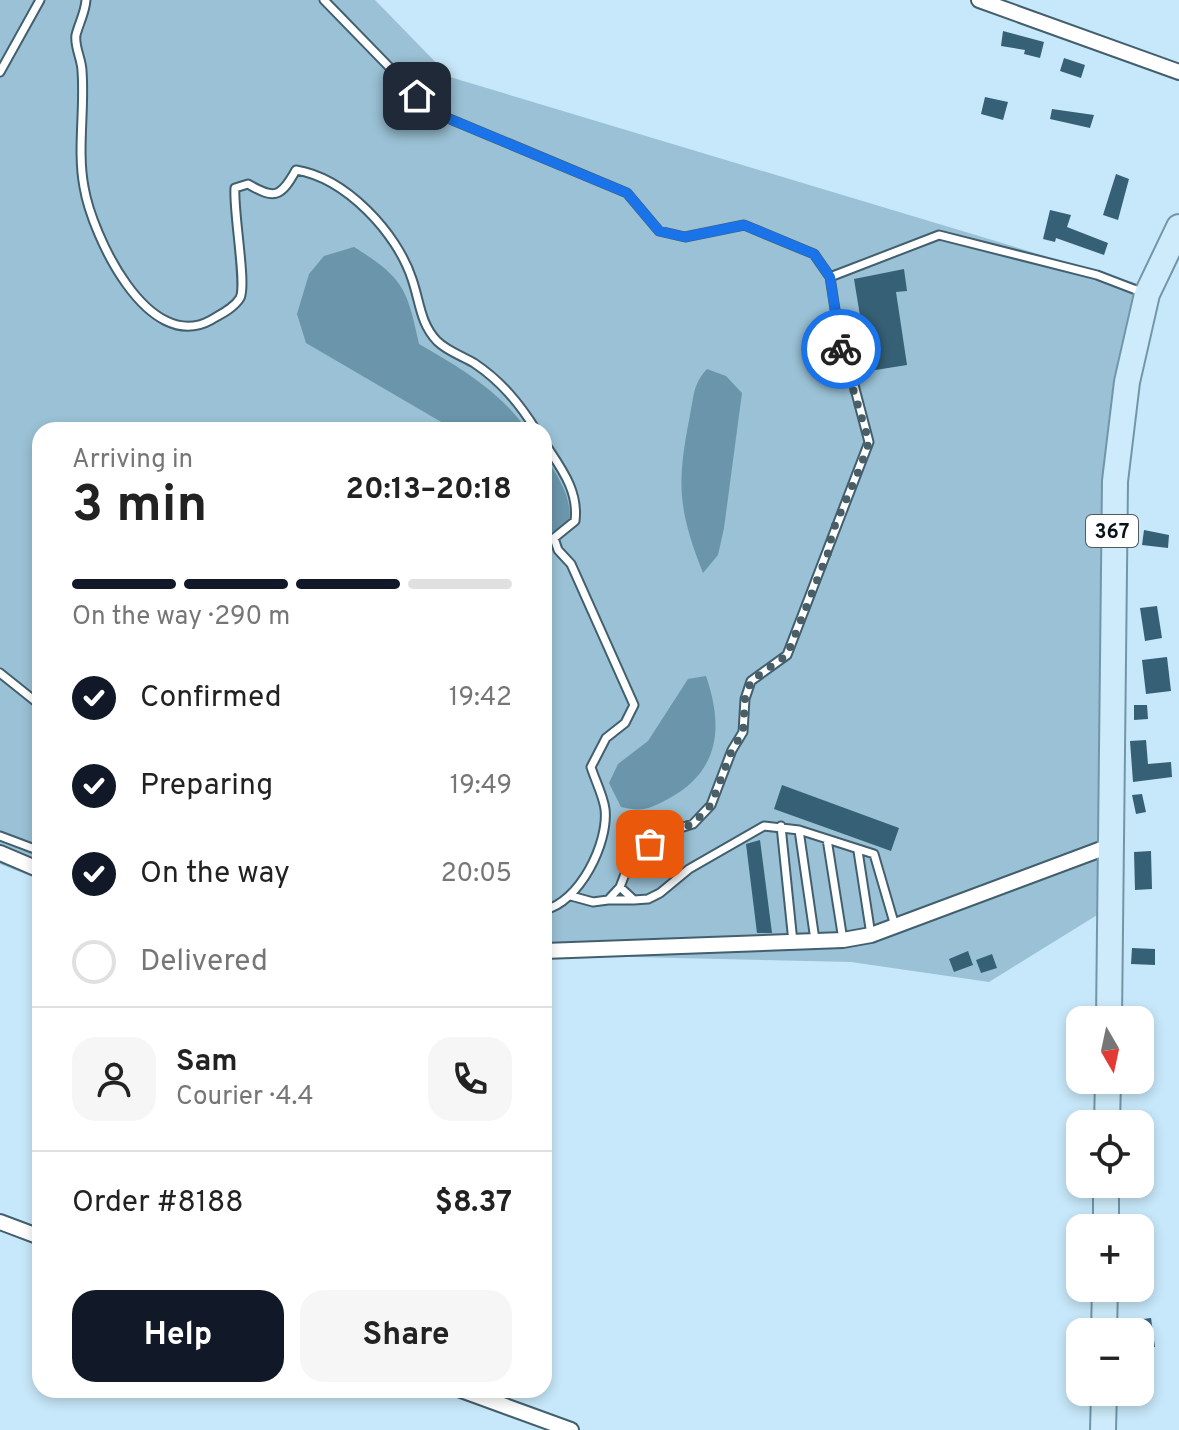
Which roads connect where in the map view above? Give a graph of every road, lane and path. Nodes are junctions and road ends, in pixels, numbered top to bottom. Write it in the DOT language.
graph roads {
  1 [pos="40,0"];
  2 [pos="86,0"];
  3 [pos="324,0"];
  4 [pos="979,0"];
  5 [pos="0,72"];
  6 [pos="1179,72"];
  7 [pos="1179,227"];
  8 [pos="830,277"];
  9 [pos="1147,294"];
  10 [pos="531,422"];
  11 [pos="552,454"];
  12 [pos="0,673"];
  13 [pos="32,699"];
  14 [pos="781,826"];
  15 [pos="799,830"];
  16 [pos="0,836"];
  17 [pos="827,839"];
  18 [pos="1112,845"];
  19 [pos="32,848"];
  20 [pos="858,851"];
  21 [pos="0,853"];
  22 [pos="32,867"];
  23 [pos="620,887"];
  24 [pos="571,896"];
  25 [pos="608,900"];
  26 [pos="634,900"];
  27 [pos="552,906"];
  28 [pos="895,926"];
  29 [pos="871,935"];
  30 [pos="843,940"];
  31 [pos="793,942"];
  32 [pos="815,942"];
  33 [pos="552,951"];
  34 [pos="1109,1006"];
  35 [pos="0,1222"];
  36 [pos="32,1234"];
  37 [pos="483,1398"];
  38 [pos="1104,1406"];
  39 [pos="571,1430"];
  40 [pos="1103,1430"];
  1 -- 5 [label="lane"];
  2 -- 10 [label="lane"];
  3 -- 8 [label="lane"];
  4 -- 6 [label="street"];
  7 -- 9 [label="main road, 367"];
  8 -- 9 [label="lane"];
  8 -- 23 [label="lane"];
  9 -- 18 [label="main road, 367"];
  11 -- 24 [label="lane"];
  12 -- 13 [label="lane"];
  14 -- 15 [label="lane"];
  14 -- 26 [label="lane"];
  14 -- 31 [label="lane"];
  15 -- 17 [label="lane"];
  15 -- 32 [label="lane"];
  16 -- 19 [label="lane"];
  17 -- 20 [label="lane"];
  17 -- 30 [label="lane"];
  18 -- 28 [label="street"];
  18 -- 34 [label="main road, 367"];
  20 -- 28 [label="lane"];
  20 -- 29 [label="lane"];
  21 -- 22 [label="street"];
  23 -- 25 [label="lane"];
  23 -- 26 [label="lane"];
  24 -- 25 [label="lane"];
  24 -- 27 [label="lane"];
  25 -- 26 [label="lane"];
  28 -- 29 [label="street"];
  29 -- 30 [label="street"];
  30 -- 32 [label="street"];
  31 -- 32 [label="street"];
  31 -- 33 [label="street"];
  35 -- 36 [label="street"];
  37 -- 39 [label="street"];
  38 -- 40 [label="main road"];
}
